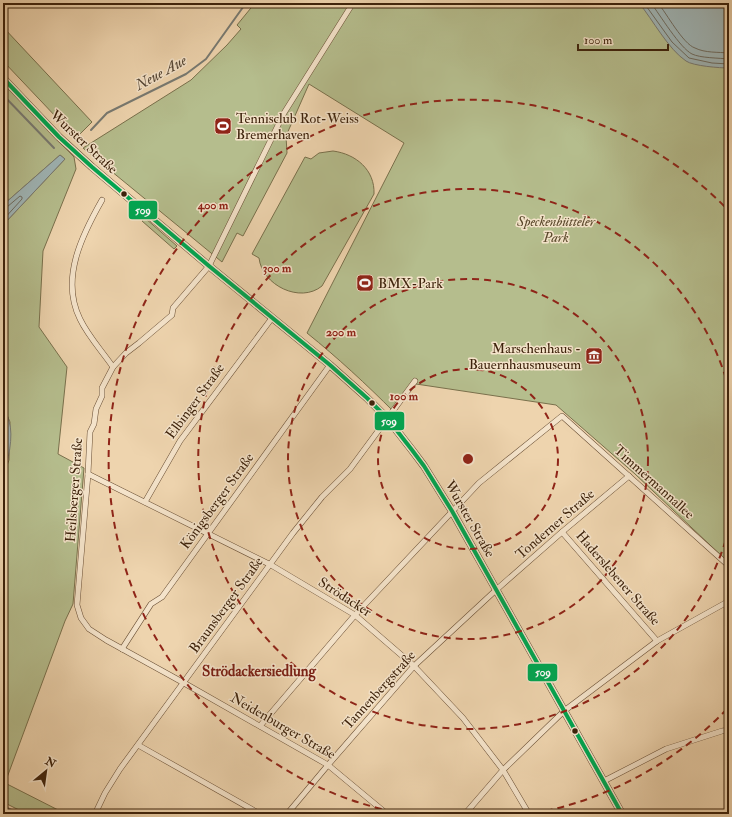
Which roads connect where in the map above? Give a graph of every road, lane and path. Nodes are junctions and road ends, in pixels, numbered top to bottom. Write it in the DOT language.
graph roads {
  1 [pos="353,3"];
  2 [pos="3,78"];
  3 [pos="102,200"];
  4 [pos="209,266"];
  5 [pos="272,318"];
  6 [pos="330,365"];
  7 [pos="113,367"];
  8 [pos="415,381"];
  9 [pos="387,418"];
  10 [pos="88,474"];
  11 [pos="629,476"];
  12 [pos="145,502"];
  13 [pos="452,510"];
  14 [pos="562,532"];
  15 [pos="208,533"];
  16 [pos="271,565"];
  17 [pos="729,566"];
  18 [pos="496,590"];
  19 [pos="729,601"];
  20 [pos="355,615"];
  21 [pos="81,618"];
  22 [pos="656,641"];
  23 [pos="122,649"];
  24 [pos="414,666"];
  25 [pos="184,683"];
  26 [pos="564,711"];
  27 [pos="260,726"];
  28 [pos="729,730"];
  29 [pos="138,746"];
  30 [pos="328,765"];
  31 [pos="503,770"];
  32 [pos="604,781"];
  33 [pos="96,814"];
  34 [pos="260,814"];
  35 [pos="287,814"];
  36 [pos="387,814"];
  37 [pos="464,814"];
  38 [pos="529,814"];
  39 [pos="622,814"];
  1 -- 4 [label="street, Heilsberger Straße"];
  2 -- 4 [label="street, Wurster Straße"];
  3 -- 7 [label="street"];
  4 -- 5 [label="street, Wurster Straße"];
  4 -- 7 [label="street, Heilsberger Straße"];
  5 -- 6 [label="street, Wurster Straße"];
  5 -- 12 [label="street, Elbinger Straße"];
  6 -- 9 [label="street, Wurster Straße"];
  6 -- 15 [label="street, Königsberger Straße"];
  7 -- 10 [label="street, Heilsberger Straße"];
  8 -- 9 [label="street"];
  9 -- 13 [label="street, Wurster Straße"];
  9 -- 16 [label="street, Braunsberger Straße"];
  10 -- 12 [label="street, Strödacker"];
  10 -- 21 [label="street, Heilsberger Straße"];
  11 -- 13 [label="street, Timmermannallee"];
  11 -- 14 [label="street, Tonderner Straße"];
  11 -- 17 [label="street, Timmermannallee"];
  12 -- 15 [label="street, Strödacker"];
  13 -- 18 [label="street, Wurster Straße"];
  13 -- 20 [label="street"];
  14 -- 18 [label="street, Tonderner Straße"];
  14 -- 22 [label="street, Haderslebener Straße"];
  15 -- 16 [label="street, Strödacker"];
  15 -- 23 [label="street, Königsberger Straße"];
  16 -- 20 [label="street, Strödacker"];
  16 -- 25 [label="street, Braunsberger Straße"];
  18 -- 24 [label="street, Tannenbergstraße"];
  18 -- 26 [label="street, Wurster Straße"];
  19 -- 22 [label="street"];
  20 -- 24 [label="street, Strödacker"];
  20 -- 27 [label="street"];
  21 -- 23 [label="street, Neidenburger Straße"];
  22 -- 26 [label="street"];
  23 -- 25 [label="street, Neidenburger Straße"];
  24 -- 30 [label="street, Tannenbergstraße"];
  24 -- 31 [label="street, Strödacker"];
  25 -- 27 [label="street, Neidenburger Straße"];
  25 -- 29 [label="street, Braunsberger Straße"];
  26 -- 31 [label="street"];
  26 -- 32 [label="street, Wurster Straße"];
  27 -- 30 [label="street, Neidenburger Straße"];
  28 -- 32 [label="street"];
  29 -- 33 [label="street, Braunsberger Straße"];
  29 -- 34 [label="street"];
  30 -- 35 [label="street, Tannenbergstraße"];
  30 -- 36 [label="street, Neidenburger Straße"];
  31 -- 37 [label="street"];
  31 -- 38 [label="street, Strödacker"];
  32 -- 39 [label="street, Wurster Straße"];
}
